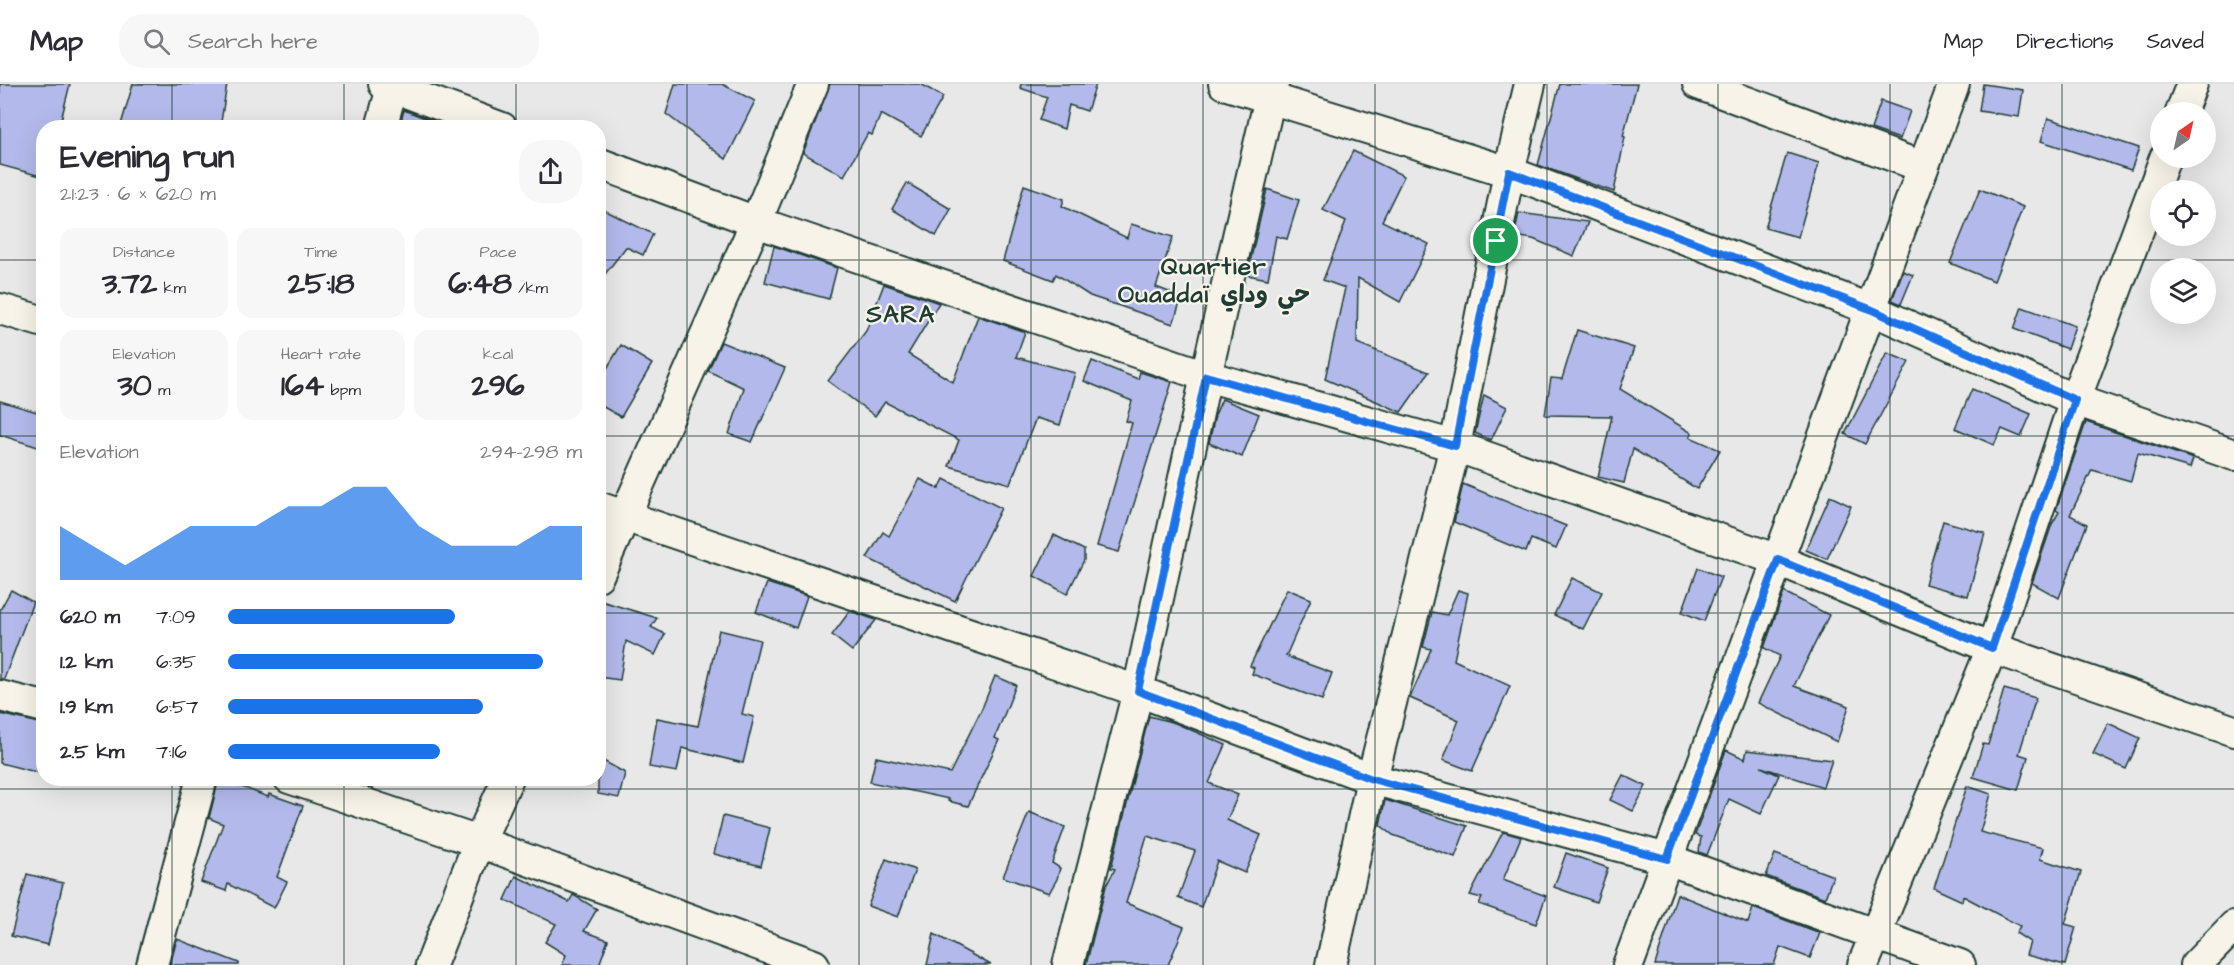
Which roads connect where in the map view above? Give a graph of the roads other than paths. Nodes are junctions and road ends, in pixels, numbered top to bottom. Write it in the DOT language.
graph roads {
  1 [pos="813,84"];
  2 [pos="1224,84"];
  3 [pos="1530,84"];
  4 [pos="1698,84"];
  5 [pos="1954,84"];
  6 [pos="2192,84"];
  7 [pos="390,85"];
  8 [pos="1272,92"];
  9 [pos="2185,102"];
  10 [pos="383,120"];
  11 [pos="481,120"];
  12 [pos="606,167"];
  13 [pos="1923,167"];
  14 [pos="2160,168"];
  15 [pos="1509,172"];
  16 [pos="756,222"];
  17 [pos="0,309"];
  18 [pos="1870,309"];
  19 [pos="36,320"];
  20 [pos="1206,376"];
  21 [pos="2075,400"];
  22 [pos="1455,446"];
  23 [pos="2234,455"];
  24 [pos="612,512"];
  25 [pos="606,539"];
  26 [pos="1778,560"];
  27 [pos="1992,648"];
  28 [pos="1138,691"];
  29 [pos="0,696"];
  30 [pos="36,705"];
  31 [pos="2234,730"];
  32 [pos="1372,779"];
  33 [pos="200,786"];
  34 [pos="313,786"];
  35 [pos="504,786"];
  36 [pos="479,842"];
  37 [pos="1667,859"];
  38 [pos="2234,926"];
  39 [pos="1875,934"];
  40 [pos="152,965"];
  41 [pos="431,965"];
  42 [pos="814,965"];
  43 [pos="1068,965"];
  44 [pos="1331,965"];
  45 [pos="1628,965"];
  46 [pos="1863,965"];
  47 [pos="1960,965"];
  48 [pos="2196,965"];
  1 -- 16 [label="street"];
  2 -- 8 [label="street"];
  3 -- 15 [label="street"];
  4 -- 13 [label="street"];
  5 -- 13 [label="street"];
  6 -- 9 [label="street"];
  7 -- 10 [label="street"];
  7 -- 11 [label="street"];
  8 -- 15 [label="street"];
  8 -- 20 [label="street"];
  12 -- 16 [label="street"];
  13 -- 18 [label="street"];
  14 -- 21 [label="street"];
  15 -- 18 [label="street"];
  15 -- 22 [label="street"];
  16 -- 20 [label="street"];
  16 -- 24 [label="street"];
  17 -- 19 [label="street"];
  18 -- 21 [label="street"];
  18 -- 26 [label="street"];
  20 -- 22 [label="street"];
  20 -- 28 [label="street"];
  21 -- 23 [label="street"];
  21 -- 27 [label="street"];
  22 -- 26 [label="street"];
  22 -- 32 [label="street"];
  24 -- 25 [label="street"];
  24 -- 28 [label="street"];
  26 -- 27 [label="street"];
  26 -- 37 [label="street"];
  27 -- 31 [label="street"];
  27 -- 39 [label="street"];
  28 -- 32 [label="street"];
  28 -- 43 [label="street"];
  29 -- 30 [label="street"];
  32 -- 37 [label="street"];
  32 -- 44 [label="street"];
  33 -- 40 [label="street"];
  34 -- 36 [label="street"];
  35 -- 36 [label="street"];
  36 -- 41 [label="street"];
  36 -- 42 [label="street"];
  37 -- 39 [label="street"];
  37 -- 45 [label="street"];
  38 -- 48 [label="street"];
  39 -- 46 [label="street"];
  39 -- 47 [label="street"];
}
